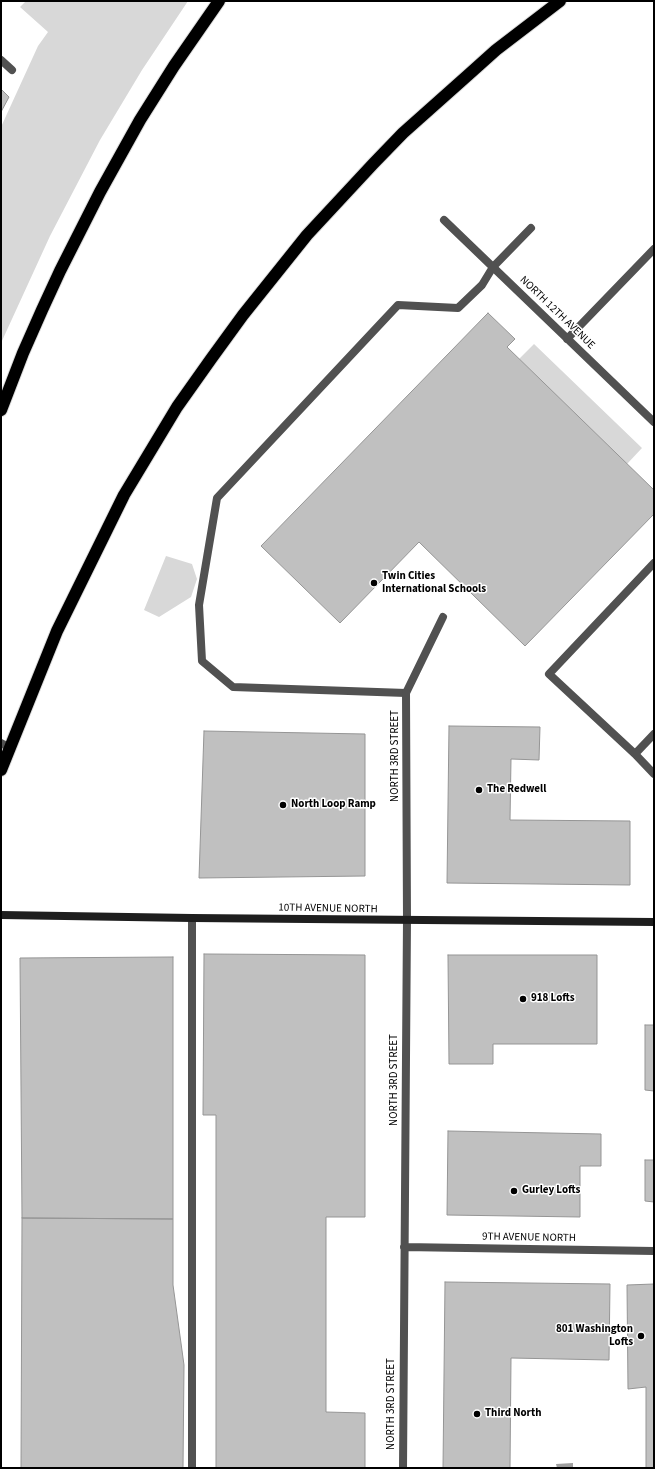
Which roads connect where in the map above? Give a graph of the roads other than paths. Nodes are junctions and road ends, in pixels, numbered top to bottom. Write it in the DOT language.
graph roads {
  1 [pos="219,1"];
  2 [pos="560,1"];
  3 [pos="1,60"];
  4 [pos="12,70"];
  5 [pos="444,220"];
  6 [pos="531,228"];
  7 [pos="654,249"];
  8 [pos="493,267"];
  9 [pos="567,339"];
  10 [pos="1,410"];
  11 [pos="654,422"];
  12 [pos="654,563"];
  13 [pos="443,617"];
  14 [pos="406,693"];
  15 [pos="654,734"];
  16 [pos="6,746"];
  17 [pos="635,754"];
  18 [pos="1,770"];
  19 [pos="654,774"];
  20 [pos="1,915"];
  21 [pos="192,918"];
  22 [pos="407,920"];
  23 [pos="654,922"];
  24 [pos="404,1247"];
  25 [pos="654,1251"];
  26 [pos="192,1468"];
  27 [pos="403,1468"];
  1 -- 10 [label="highway"];
  2 -- 16 [label="highway"];
  3 -- 4 [label="street"];
  5 -- 8 [label="street, NORTH 12TH AVENUE"];
  6 -- 8 [label="street"];
  7 -- 9 [label="street"];
  8 -- 9 [label="street, NORTH 12TH AVENUE"];
  8 -- 14 [label="street"];
  9 -- 11 [label="street, NORTH 12TH AVENUE"];
  12 -- 17 [label="street"];
  13 -- 14 [label="street"];
  14 -- 22 [label="street, NORTH 3RD STREET"];
  15 -- 17 [label="street"];
  16 -- 18 [label="highway"];
  17 -- 19 [label="street"];
  20 -- 21 [label="street, 10TH AVENUE NORTH"];
  21 -- 22 [label="street, 10TH AVENUE NORTH"];
  21 -- 26 [label="street"];
  22 -- 23 [label="street, 10TH AVENUE NORTH"];
  22 -- 24 [label="street, NORTH 3RD STREET"];
  24 -- 25 [label="street, 9TH AVENUE NORTH"];
  24 -- 27 [label="street, NORTH 3RD STREET"];
}
